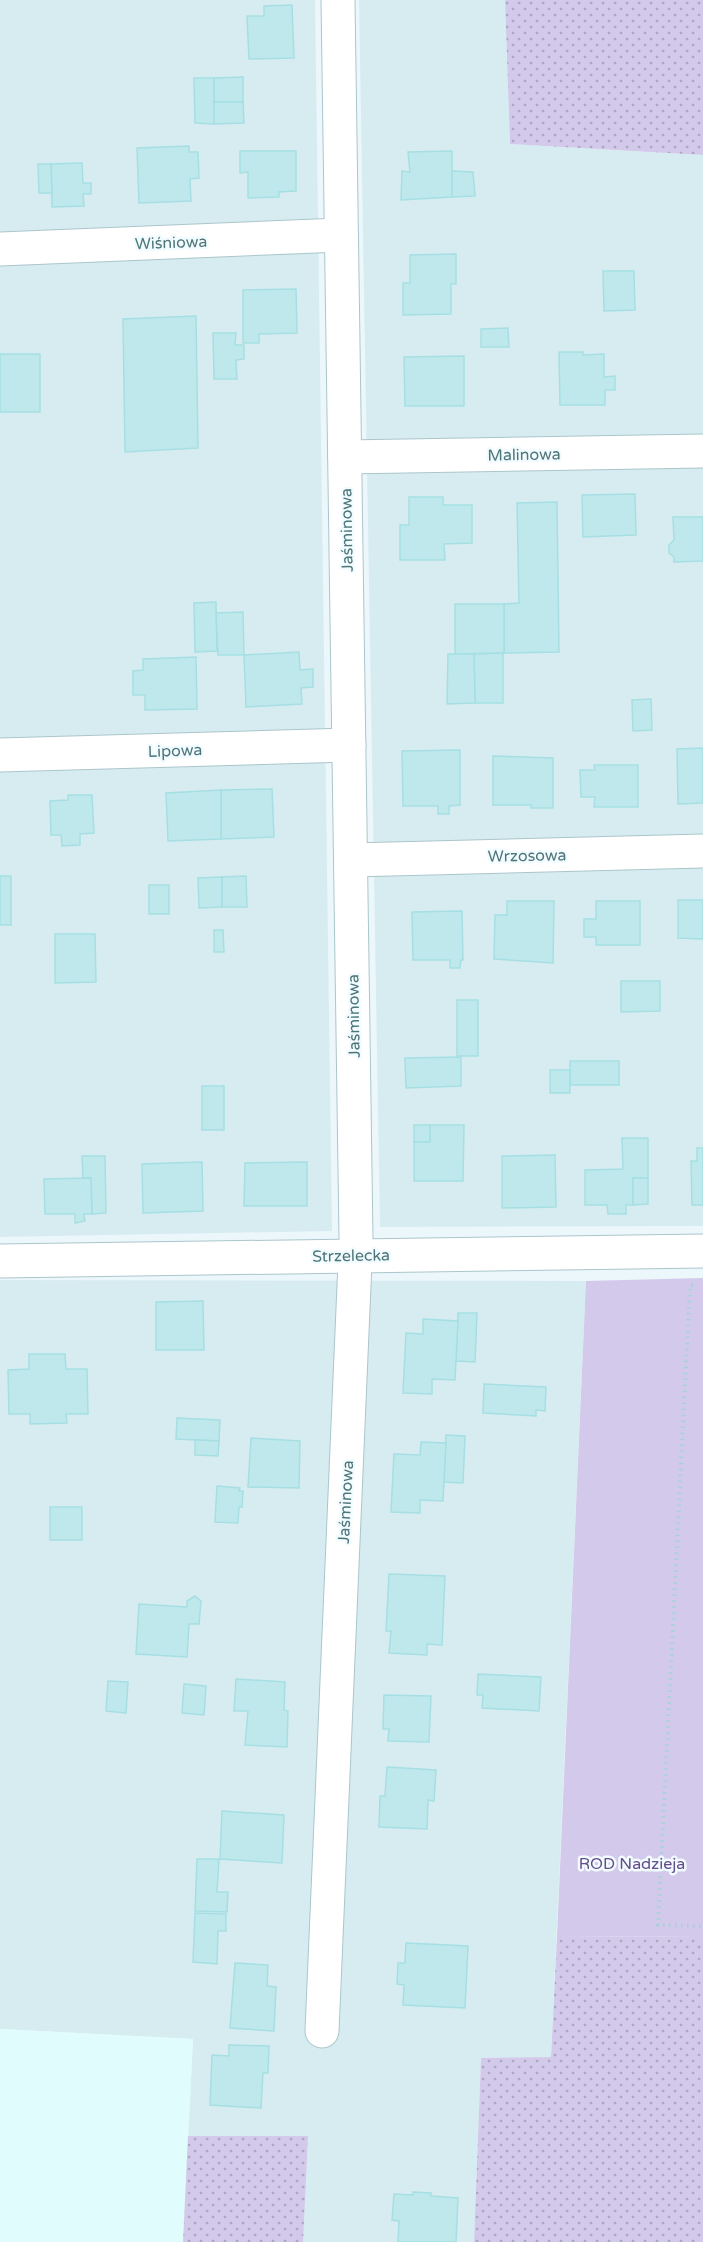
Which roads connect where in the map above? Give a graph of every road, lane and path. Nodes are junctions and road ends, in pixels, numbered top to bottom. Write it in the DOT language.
graph roads {
  1 [pos="339,0"];
  2 [pos="341,234"];
  3 [pos="0,249"];
  4 [pos="703,451"];
  5 [pos="345,457"];
  6 [pos="349,745"];
  7 [pos="0,755"];
  8 [pos="703,851"];
  9 [pos="351,860"];
  10 [pos="703,1251"];
  11 [pos="356,1255"];
  12 [pos="0,1261"];
  13 [pos="697,1285"];
  14 [pos="703,1926"];
  15 [pos="322,2031"];
  1 -- 2 [label="street, Jaśminowa"];
  2 -- 3 [label="street, Wiśniowa"];
  2 -- 5 [label="street, Jaśminowa"];
  4 -- 5 [label="street, Malinowa"];
  5 -- 6 [label="street, Jaśminowa"];
  6 -- 7 [label="street, Lipowa"];
  6 -- 9 [label="street, Jaśminowa"];
  8 -- 9 [label="street, Wrzosowa"];
  9 -- 11 [label="street, Jaśminowa"];
  10 -- 11 [label="street, Strzelecka"];
  11 -- 12 [label="street, Strzelecka"];
  11 -- 15 [label="street, Jaśminowa"];
  13 -- 14 [label="path"];
}
